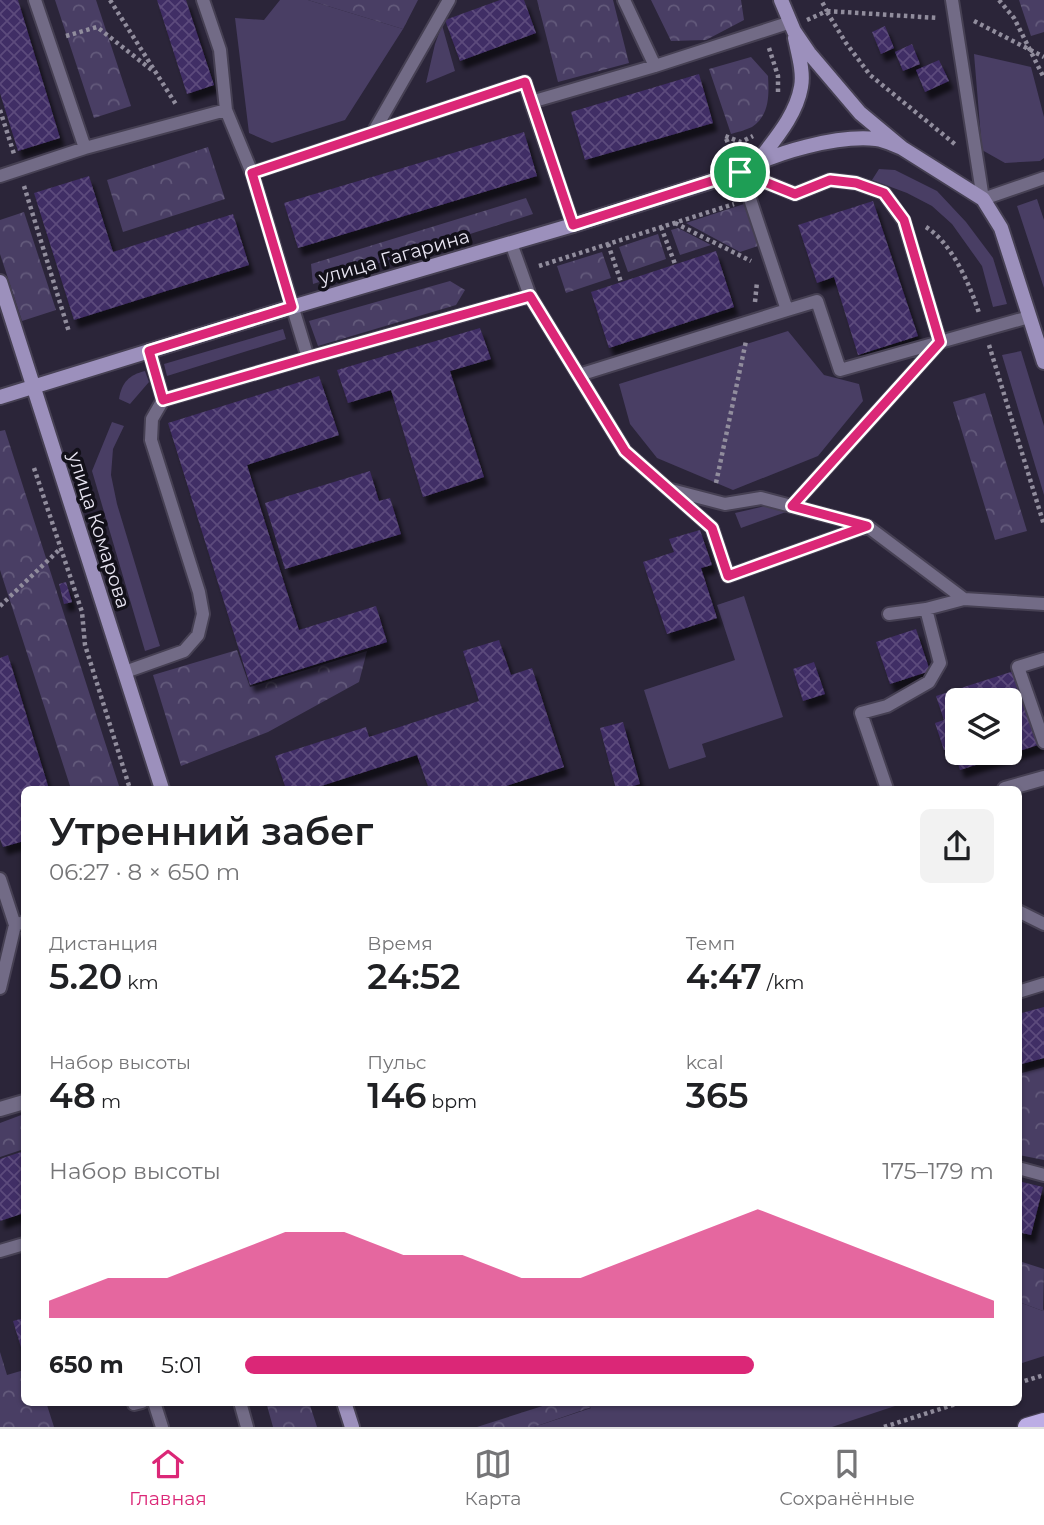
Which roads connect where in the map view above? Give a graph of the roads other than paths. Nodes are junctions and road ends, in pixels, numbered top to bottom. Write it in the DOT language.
graph roads {
  1 [pos="35,0"];
  2 [pos="204,0"];
  3 [pos="449,0"];
  4 [pos="624,0"];
  5 [pos="781,0"];
  6 [pos="952,0"];
  7 [pos="793,26"];
  8 [pos="655,66"];
  9 [pos="531,102"];
  10 [pos="226,110"];
  11 [pos="374,131"];
  12 [pos="85,148"];
  13 [pos="902,148"];
  14 [pos="757,163"];
  15 [pos="740,172"];
  16 [pos="252,173"];
  17 [pos="0,176"];
  18 [pos="1044,178"];
  19 [pos="983,199"];
  20 [pos="573,225"];
  21 [pos="511,243"];
  22 [pos="0,282"];
  23 [pos="530,296"];
  24 [pos="292,307"];
  25 [pos="787,310"];
  26 [pos="1029,317"];
  27 [pos="940,342"];
  28 [pos="149,351"];
  29 [pos="1043,355"];
  30 [pos="308,358"];
  31 [pos="579,376"];
  32 [pos="33,386"];
  33 [pos="0,397"];
  34 [pos="163,400"];
  35 [pos="667,489"];
  36 [pos="792,506"];
  37 [pos="867,526"];
  38 [pos="964,599"];
  39 [pos="1044,604"];
  40 [pos="926,609"];
  41 [pos="888,614"];
  42 [pos="1044,659"];
  43 [pos="125,672"];
  44 [pos="1044,742"];
  45 [pos="1044,778"];
  46 [pos="161,786"];
  47 [pos="886,786"];
  48 [pos="1016,786"];
  49 [pos="0,879"];
  50 [pos="1022,913"];
  51 [pos="20,924"];
  52 [pos="1044,925"];
  53 [pos="1044,984"];
  54 [pos="0,988"];
  55 [pos="1022,991"];
  56 [pos="21,1103"];
  57 [pos="0,1109"];
  58 [pos="1022,1169"];
  59 [pos="1044,1175"];
  60 [pos="21,1245"];
  61 [pos="0,1251"];
  62 [pos="155,1406"];
  63 [pos="241,1406"];
  64 [pos="345,1406"];
  65 [pos="1044,1422"];
  66 [pos="162,1427"];
  67 [pos="247,1427"];
  68 [pos="352,1427"];
  69 [pos="1027,1427"];
  1 -- 12 [label="lane"];
  2 -- 10 [label="lane"];
  3 -- 11 [label="lane"];
  4 -- 8 [label="lane"];
  5 -- 7 [label="main road"];
  6 -- 19 [label="lane"];
  7 -- 8 [label="lane"];
  7 -- 13 [label="main road"];
  7 -- 14 [label="main road, улица Гагарина"];
  8 -- 9 [label="lane"];
  9 -- 11 [label="lane"];
  9 -- 20 [label="lane"];
  10 -- 12 [label="lane"];
  10 -- 16 [label="lane"];
  11 -- 16 [label="lane"];
  12 -- 17 [label="lane"];
  13 -- 14 [label="main road, улица Гагарина"];
  13 -- 19 [label="main road"];
  14 -- 15 [label="main road, улица Гагарина"];
  15 -- 20 [label="main road, улица Гагарина"];
  15 -- 25 [label="lane"];
  15 -- 27 [label="lane"];
  16 -- 24 [label="lane"];
  18 -- 19 [label="lane"];
  19 -- 26 [label="main road"];
  20 -- 21 [label="main road, улица Гагарина"];
  21 -- 23 [label="lane"];
  21 -- 24 [label="main road, улица Гагарина"];
  22 -- 32 [label="main road, улица Комарова"];
  23 -- 30 [label="lane"];
  23 -- 31 [label="lane"];
  24 -- 28 [label="main road, улица Гагарина"];
  24 -- 30 [label="lane"];
  25 -- 27 [label="lane"];
  25 -- 31 [label="lane"];
  26 -- 27 [label="lane"];
  26 -- 29 [label="main road"];
  27 -- 36 [label="lane"];
  28 -- 32 [label="main road, улица Гагарина"];
  28 -- 34 [label="lane"];
  30 -- 34 [label="lane"];
  31 -- 35 [label="lane"];
  32 -- 33 [label="main road, улица Гагарина"];
  32 -- 43 [label="main road, улица Комарова"];
  34 -- 43 [label="lane"];
  35 -- 36 [label="lane"];
  35 -- 37 [label="lane"];
  36 -- 37 [label="lane"];
  37 -- 38 [label="lane"];
  38 -- 39 [label="lane"];
  38 -- 40 [label="lane"];
  40 -- 41 [label="lane"];
  40 -- 47 [label="lane"];
  42 -- 44 [label="lane"];
  43 -- 46 [label="main road, улица Комарова"];
  45 -- 48 [label="street"];
  49 -- 51 [label="lane"];
  50 -- 52 [label="lane"];
  51 -- 54 [label="lane"];
  53 -- 55 [label="lane"];
  56 -- 57 [label="street"];
  58 -- 59 [label="lane"];
  60 -- 61 [label="lane"];
  62 -- 66 [label="lane"];
  63 -- 67 [label="lane"];
  64 -- 68 [label="main road"];
  65 -- 69 [label="main road"];
}
